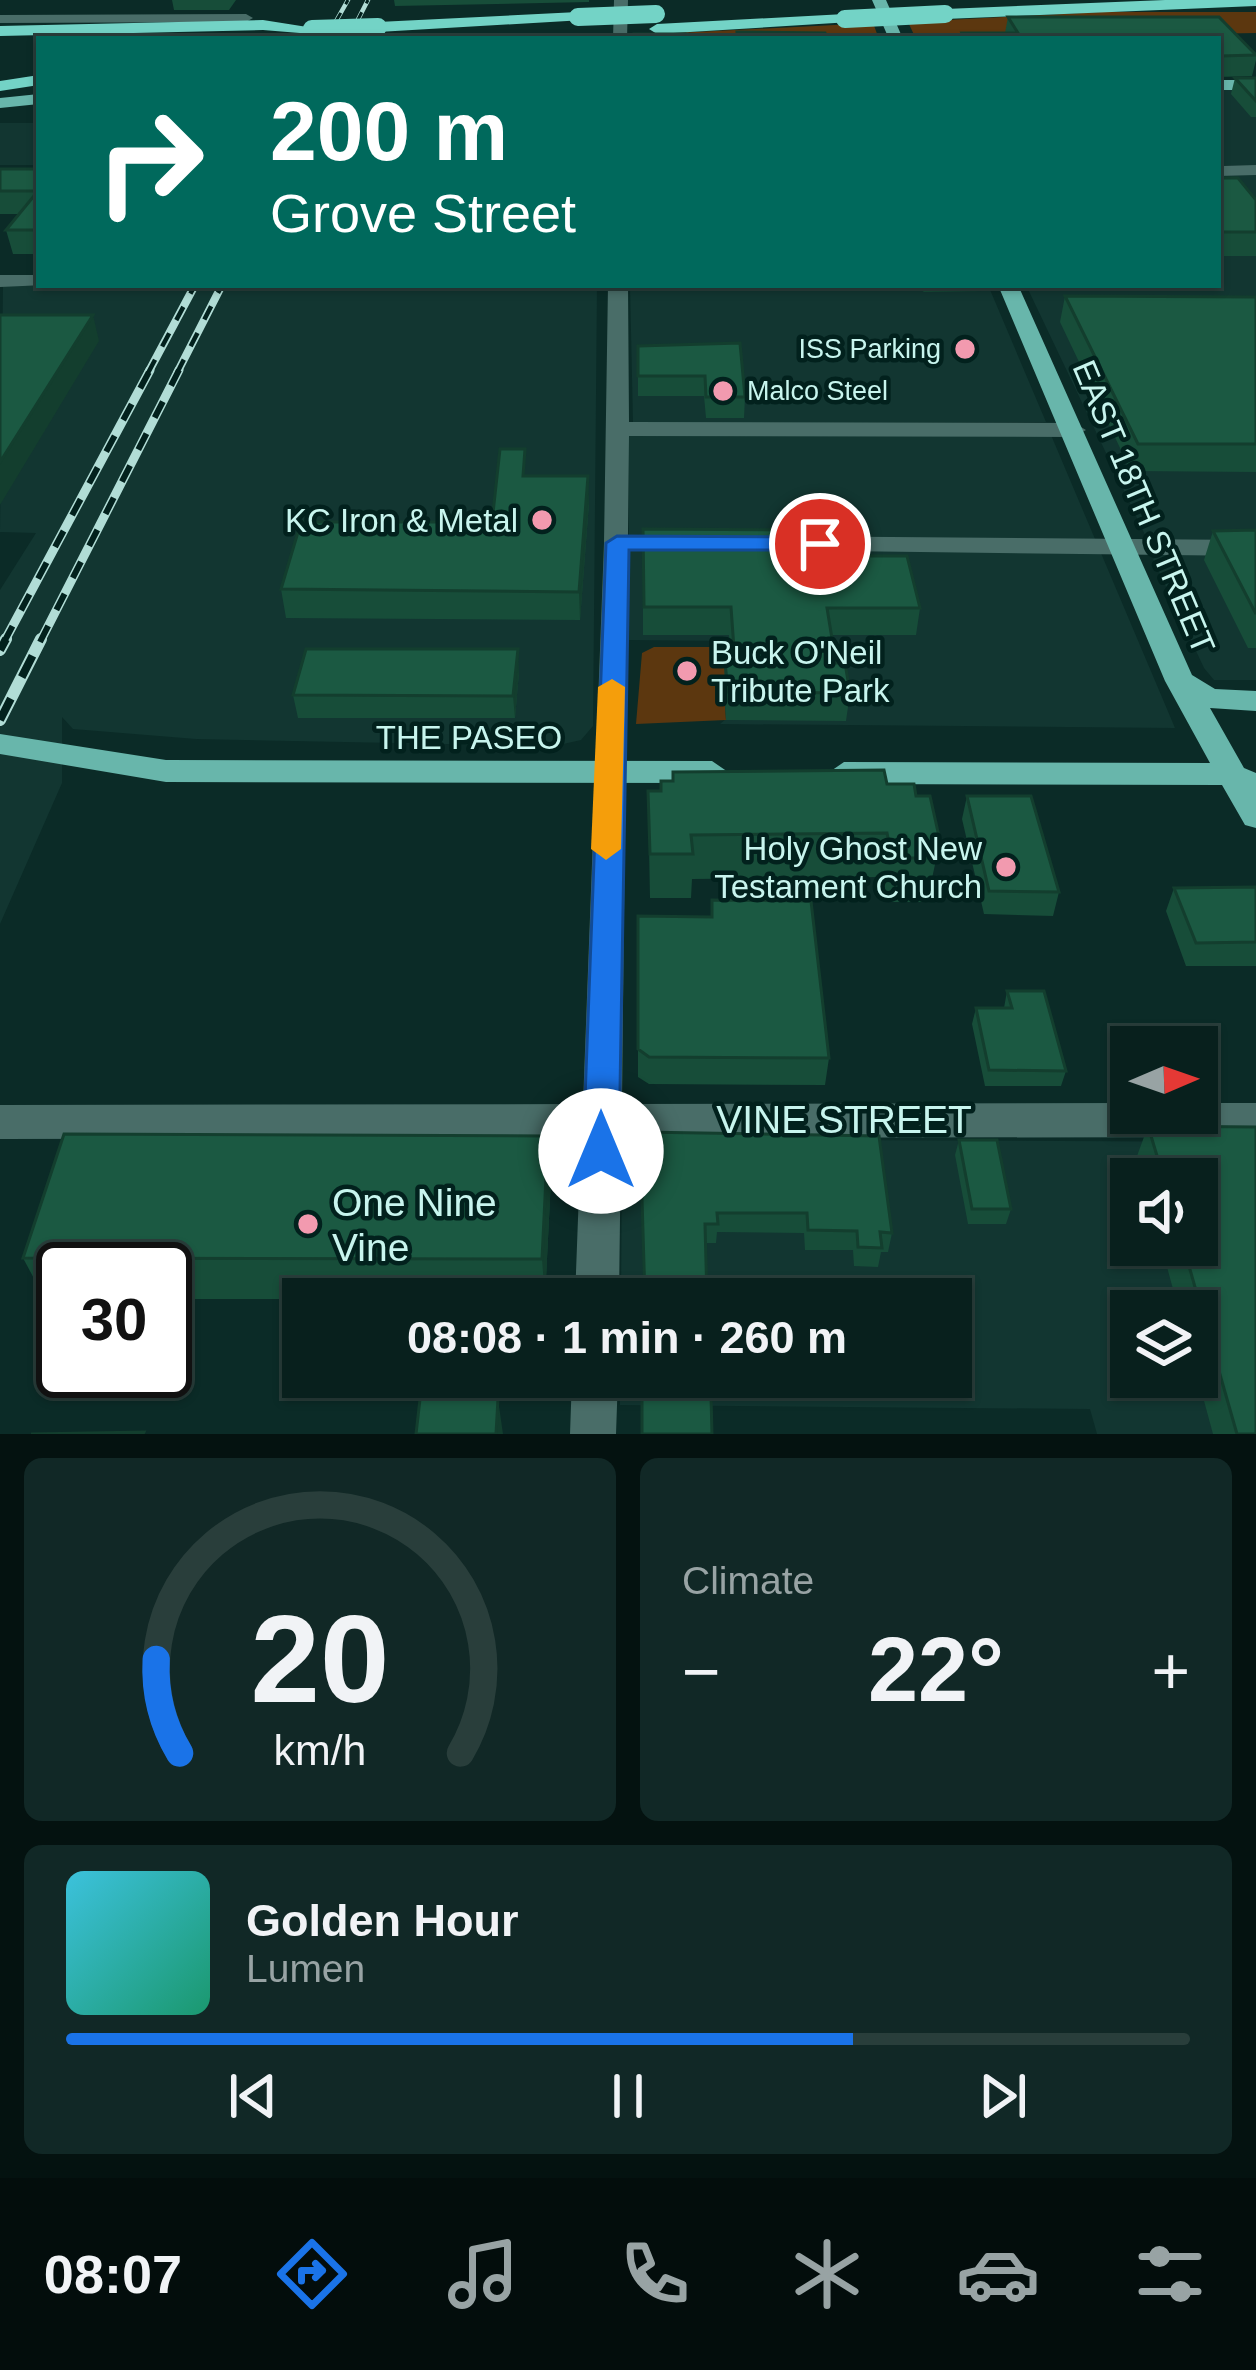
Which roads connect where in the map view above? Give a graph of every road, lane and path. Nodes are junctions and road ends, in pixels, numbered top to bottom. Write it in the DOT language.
graph roads {
  1 [pos="108,0"];
  2 [pos="621,0"];
  3 [pos="879,0"];
  4 [pos="923,0"];
  5 [pos="1256,5"];
  6 [pos="246,18"];
  7 [pos="0,19"];
  8 [pos="90,19"];
  9 [pos="657,21"];
  10 [pos="580,25"];
  11 [pos="312,29"];
  12 [pos="0,31"];
  13 [pos="201,36"];
  14 [pos="483,36"];
  15 [pos="620,36"];
  16 [pos="895,36"];
  17 [pos="36,46"];
  18 [pos="0,50"];
  19 [pos="36,60"];
  20 [pos="0,64"];
  21 [pos="36,80"];
  22 [pos="1221,85"];
  23 [pos="1256,85"];
  24 [pos="0,86"];
  25 [pos="36,99"];
  26 [pos="0,103"];
  27 [pos="1221,170"];
  28 [pos="1256,170"];
  29 [pos="0,281"];
  30 [pos="36,281"];
  31 [pos="618,288"];
  32 [pos="1009,288"];
  33 [pos="617,429"];
  34 [pos="1074,430"];
  35 [pos="739,544"];
  36 [pos="1122,547"];
  37 [pos="1256,548"];
  38 [pos="1180,681"];
  39 [pos="1256,701"];
  40 [pos="0,743"];
  41 [pos="608,772"];
  42 [pos="751,772"];
  43 [pos="818,773"];
  44 [pos="1247,773"];
  45 [pos="1256,818"];
  46 [pos="601,1118"];
  47 [pos="1256,1120"];
  48 [pos="0,1122"];
  49 [pos="597,1278"];
  50 [pos="594,1398"];
  51 [pos="593,1434"];
  1 -- 8 [label="street"];
  2 -- 15 [label="street"];
  3 -- 16 [label="main road"];
  4 -- 9 [label="highway"];
  5 -- 9 [label="highway, bridge"];
  6 -- 8 [label="street"];
  7 -- 8 [label="street"];
  9 -- 10 [label="highway"];
  10 -- 11 [label="highway, bridge"];
  10 -- 14 [label="highway"];
  11 -- 12 [label="highway"];
  11 -- 13 [label="highway"];
  17 -- 18 [label="highway"];
  19 -- 20 [label="highway"];
  21 -- 24 [label="highway"];
  22 -- 23 [label="main road"];
  25 -- 26 [label="main road"];
  27 -- 28 [label="street"];
  29 -- 30 [label="street"];
  31 -- 33 [label="street"];
  32 -- 34 [label="main road, EAST 18TH STREET"];
  33 -- 34 [label="street"];
  33 -- 41 [label="street"];
  34 -- 36 [label="main road, EAST 18TH STREET"];
  35 -- 36 [label="street"];
  36 -- 37 [label="street"];
  36 -- 38 [label="main road, EAST 18TH STREET"];
  38 -- 39 [label="main road"];
  38 -- 44 [label="main road, EAST 18TH STREET"];
  40 -- 41 [label="main road, THE PASEO"];
  41 -- 42 [label="main road, THE PASEO"];
  41 -- 46 [label="street"];
  43 -- 44 [label="main road"];
  44 -- 45 [label="main road, EAST 18TH STREET"];
  46 -- 47 [label="street, VINE STREET"];
  46 -- 48 [label="street, VINE STREET"];
  46 -- 49 [label="street"];
  50 -- 51 [label="street"];
}
